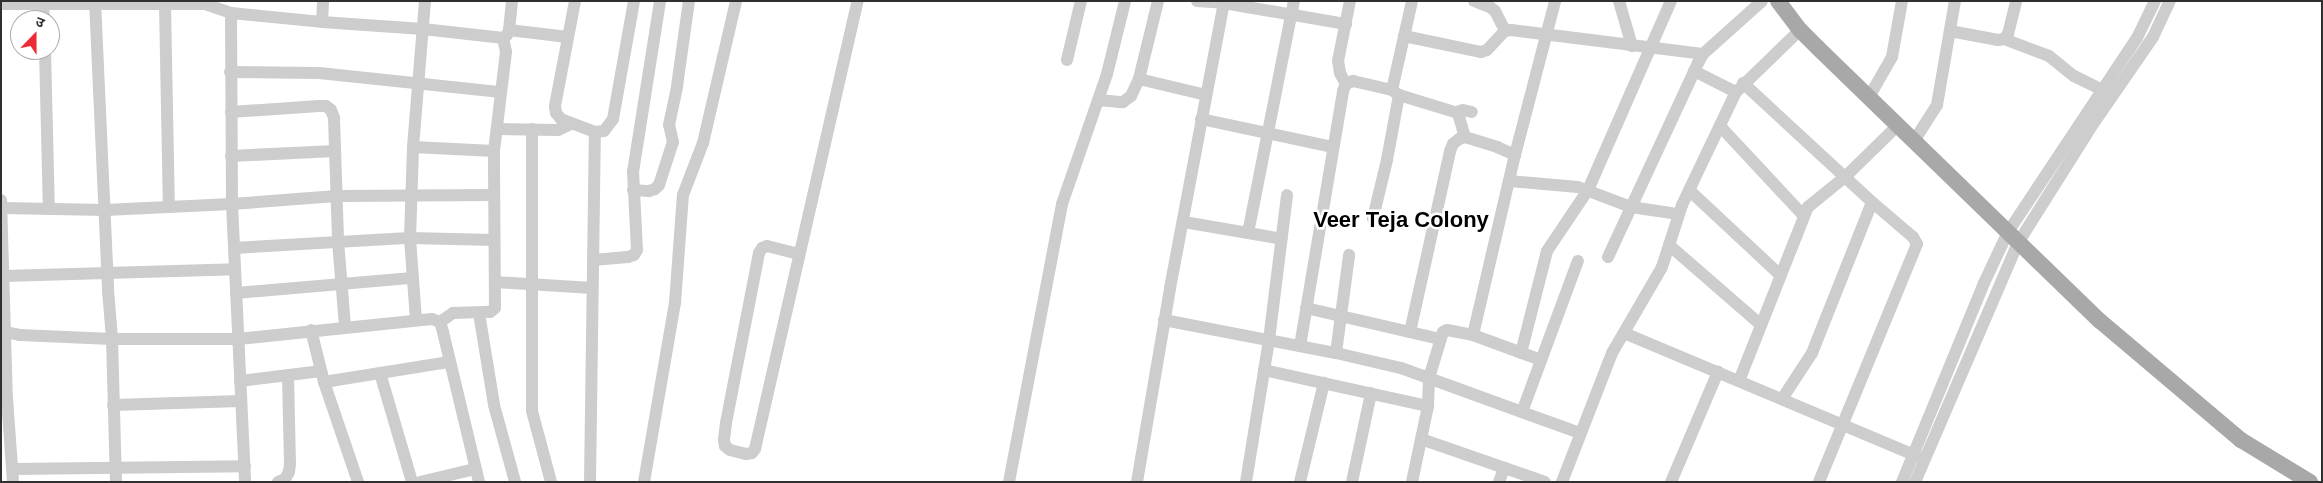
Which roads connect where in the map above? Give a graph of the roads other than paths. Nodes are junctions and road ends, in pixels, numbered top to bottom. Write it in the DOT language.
graph roads {
  1 [pos="323,1"];
  2 [pos="425,1"];
  3 [pos="512,1"];
  4 [pos="575,1"];
  5 [pos="634,1"];
  6 [pos="660,1"];
  7 [pos="689,1"];
  8 [pos="736,1"];
  9 [pos="858,1"];
  10 [pos="1081,1"];
  11 [pos="1125,1"];
  12 [pos="1156,1"];
  13 [pos="1197,1"];
  14 [pos="1350,1"];
  15 [pos="1412,1"];
  16 [pos="1474,1"];
  17 [pos="1555,1"];
  18 [pos="1619,1"];
  19 [pos="1671,1"];
  20 [pos="1762,1"];
  21 [pos="1778,1"];
  22 [pos="1902,1"];
  23 [pos="1955,1"];
  24 [pos="2016,1"];
  25 [pos="2155,1"];
  26 [pos="2170,1"];
  27 [pos="1224,2"];
  28 [pos="95,3"];
  29 [pos="182,3"];
  30 [pos="1,4"];
  31 [pos="157,4"];
  32 [pos="217,4"];
  33 [pos="1491,4"];
  34 [pos="43,5"];
  35 [pos="1293,8"];
  36 [pos="43,10"];
  37 [pos="231,13"];
  38 [pos="322,22"];
  39 [pos="1346,24"];
  40 [pos="423,29"];
  41 [pos="1800,30"];
  42 [pos="1950,31"];
  43 [pos="1504,32"];
  44 [pos="506,34"];
  45 [pos="1404,36"];
  46 [pos="1546,36"];
  47 [pos="568,37"];
  48 [pos="2004,39"];
  49 [pos="1632,46"];
  50 [pos="1649,48"];
  51 [pos="1703,54"];
  52 [pos="44,60"];
  53 [pos="1067,60"];
  54 [pos="1694,71"];
  55 [pos="230,72"];
  56 [pos="1139,79"];
  57 [pos="419,82"];
  58 [pos="1346,84"];
  59 [pos="1740,87"];
  60 [pos="2103,90"];
  61 [pos="501,92"];
  62 [pos="1396,93"];
  63 [pos="1206,95"];
  64 [pos="1869,97"];
  65 [pos="1098,100"];
  66 [pos="231,112"];
  67 [pos="1457,112"];
  68 [pos="1472,112"];
  69 [pos="1201,119"];
  70 [pos="2089,121"];
  71 [pos="572,124"];
  72 [pos="1898,125"];
  73 [pos="1720,126"];
  74 [pos="498,129"];
  75 [pos="532,129"];
  76 [pos="595,132"];
  77 [pos="1268,133"];
  78 [pos="1465,138"];
  79 [pos="1914,141"];
  80 [pos="413,147"];
  81 [pos="1333,147"];
  82 [pos="334,151"];
  83 [pos="494,151"];
  84 [pos="231,156"];
  85 [pos="1515,156"];
  86 [pos="1846,176"];
  87 [pos="1509,181"];
  88 [pos="633,190"];
  89 [pos="1588,190"];
  90 [pos="1689,190"];
  91 [pos="412,194"];
  92 [pos="494,194"];
  93 [pos="1287,194"];
  94 [pos="337,196"];
  95 [pos="1,200"];
  96 [pos="1872,202"];
  97 [pos="232,204"];
  98 [pos="1631,207"];
  99 [pos="2,208"];
  100 [pos="169,208"];
  101 [pos="49,209"];
  102 [pos="105,210"];
  103 [pos="1678,214"];
  104 [pos="1803,216"];
  105 [pos="1373,218"];
  106 [pos="1184,222"];
  107 [pos="1248,233"];
  108 [pos="410,238"];
  109 [pos="2013,238"];
  110 [pos="1282,239"];
  111 [pos="494,240"];
  112 [pos="338,241"];
  113 [pos="1669,245"];
  114 [pos="234,248"];
  115 [pos="799,254"];
  116 [pos="1349,255"];
  117 [pos="1608,257"];
  118 [pos="593,260"];
  119 [pos="1578,261"];
  120 [pos="235,269"];
  121 [pos="107,273"];
  122 [pos="1780,275"];
  123 [pos="4,276"];
  124 [pos="412,278"];
  125 [pos="495,282"];
  126 [pos="341,284"];
  127 [pos="532,284"];
  128 [pos="592,288"];
  129 [pos="236,293"];
  130 [pos="1306,308"];
  131 [pos="479,313"];
  132 [pos="1341,315"];
  133 [pos="416,320"];
  134 [pos="1164,320"];
  135 [pos="440,322"];
  136 [pos="1761,325"];
  137 [pos="345,327"];
  138 [pos="311,330"];
  139 [pos="4,332"];
  140 [pos="1410,332"];
  141 [pos="1624,333"];
  142 [pos="1473,336"];
  143 [pos="112,339"];
  144 [pos="238,339"];
  145 [pos="1440,339"];
  146 [pos="1269,340"];
  147 [pos="1300,346"];
  148 [pos="1336,353"];
  149 [pos="1521,353"];
  150 [pos="1541,360"];
  151 [pos="449,362"];
  152 [pos="1264,370"];
  153 [pos="1718,372"];
  154 [pos="380,373"];
  155 [pos="288,375"];
  156 [pos="322,377"];
  157 [pos="1429,378"];
  158 [pos="240,381"];
  159 [pos="1739,381"];
  160 [pos="1324,383"];
  161 [pos="1371,393"];
  162 [pos="1782,399"];
  163 [pos="242,401"];
  164 [pos="113,405"];
  165 [pos="1428,406"];
  166 [pos="1522,412"];
  167 [pos="1843,425"];
  168 [pos="1580,433"];
  169 [pos="1421,439"];
  170 [pos="1919,457"];
  171 [pos="245,466"];
  172 [pos="115,467"];
  173 [pos="1504,468"];
  174 [pos="475,469"];
  175 [pos="12,475"];
  176 [pos="282,480"];
  177 [pos="116,482"];
  178 [pos="245,482"];
  179 [pos="298,482"];
  180 [pos="358,482"];
  181 [pos="412,482"];
  182 [pos="420,482"];
  183 [pos="479,482"];
  184 [pos="515,482"];
  185 [pos="551,482"];
  186 [pos="590,482"];
  187 [pos="644,482"];
  188 [pos="1009,482"];
  189 [pos="1137,482"];
  190 [pos="1246,482"];
  191 [pos="1300,482"];
  192 [pos="1352,482"];
  193 [pos="1412,482"];
  194 [pos="1499,482"];
  195 [pos="1544,482"];
  196 [pos="1562,482"];
  197 [pos="1671,482"];
  198 [pos="1819,482"];
  199 [pos="1902,482"];
  200 [pos="1915,482"];
  201 [pos="2310,482"];
  1 -- 38 [label="street"];
  2 -- 40 [label="street"];
  3 -- 44 [label="street"];
  4 -- 47 [label="street"];
  5 -- 76 [label="street"];
  6 -- 88 [label="street"];
  7 -- 88 [label="street"];
  8 -- 187 [label="street"];
  9 -- 115 [label="street"];
  10 -- 53 [label="street"];
  11 -- 65 [label="street"];
  12 -- 56 [label="street"];
  13 -- 27 [label="street"];
  14 -- 39 [label="street"];
  15 -- 45 [label="street"];
  16 -- 33 [label="street"];
  17 -- 46 [label="street"];
  18 -- 49 [label="street"];
  19 -- 50 [label="street"];
  20 -- 51 [label="street"];
  21 -- 41 [label="main road"];
  22 -- 64 [label="street"];
  23 -- 42 [label="street"];
  24 -- 48 [label="street"];
  25 -- 60 [label="street"];
  26 -- 70 [label="street"];
  27 -- 35 [label="street"];
  27 -- 63 [label="street"];
  28 -- 31 [label="street"];
  28 -- 34 [label="street"];
  28 -- 102 [label="street"];
  29 -- 31 [label="street"];
  29 -- 32 [label="street"];
  30 -- 34 [label="street"];
  31 -- 100 [label="street"];
  32 -- 37 [label="street"];
  33 -- 43 [label="street"];
  34 -- 36 [label="street"];
  35 -- 39 [label="street"];
  35 -- 77 [label="street"];
  37 -- 38 [label="street"];
  37 -- 55 [label="street"];
  38 -- 40 [label="street"];
  39 -- 58 [label="street"];
  40 -- 44 [label="street"];
  40 -- 57 [label="street"];
  41 -- 59 [label="street"];
  41 -- 64 [label="main road"];
  42 -- 48 [label="street"];
  42 -- 79 [label="street"];
  43 -- 45 [label="street"];
  43 -- 46 [label="street"];
  44 -- 47 [label="street"];
  44 -- 61 [label="street"];
  45 -- 62 [label="street"];
  46 -- 49 [label="street"];
  46 -- 85 [label="street"];
  47 -- 71 [label="street"];
  48 -- 60 [label="street"];
  49 -- 50 [label="street"];
  50 -- 51 [label="street"];
  50 -- 89 [label="street"];
  51 -- 54 [label="street"];
  52 -- 101 [label="street"];
  54 -- 59 [label="street"];
  54 -- 98 [label="street"];
  55 -- 57 [label="street"];
  55 -- 66 [label="street"];
  56 -- 63 [label="street"];
  56 -- 65 [label="street"];
  57 -- 61 [label="street"];
  57 -- 80 [label="street"];
  58 -- 62 [label="street"];
  58 -- 81 [label="street"];
  59 -- 73 [label="street"];
  59 -- 86 [label="street"];
  60 -- 70 [label="street"];
  61 -- 74 [label="street"];
  62 -- 67 [label="street"];
  62 -- 105 [label="street"];
  63 -- 69 [label="street"];
  64 -- 72 [label="main road"];
  65 -- 188 [label="street"];
  66 -- 82 [label="street"];
  66 -- 84 [label="street"];
  67 -- 68 [label="street"];
  67 -- 78 [label="street"];
  69 -- 77 [label="street"];
  69 -- 106 [label="street"];
  70 -- 109 [label="street"];
  71 -- 75 [label="street"];
  71 -- 76 [label="street"];
  72 -- 79 [label="main road"];
  72 -- 86 [label="street"];
  73 -- 90 [label="street"];
  73 -- 104 [label="street"];
  74 -- 75 [label="street"];
  74 -- 83 [label="street"];
  75 -- 127 [label="street"];
  76 -- 118 [label="street"];
  77 -- 81 [label="street"];
  77 -- 107 [label="street"];
  78 -- 85 [label="street"];
  78 -- 140 [label="street"];
  79 -- 109 [label="main road"];
  80 -- 83 [label="street"];
  80 -- 91 [label="street"];
  81 -- 130 [label="street"];
  82 -- 84 [label="street"];
  82 -- 94 [label="street"];
  83 -- 92 [label="street"];
  84 -- 97 [label="street"];
  85 -- 87 [label="street"];
  86 -- 96 [label="street"];
  86 -- 104 [label="street"];
  87 -- 89 [label="street"];
  87 -- 142 [label="street"];
  88 -- 118 [label="street"];
  89 -- 98 [label="street"];
  89 -- 149 [label="street"];
  90 -- 103 [label="street"];
  90 -- 122 [label="street"];
  91 -- 92 [label="street"];
  91 -- 94 [label="street"];
  91 -- 108 [label="street"];
  92 -- 111 [label="street"];
  93 -- 110 [label="street"];
  94 -- 97 [label="street"];
  94 -- 112 [label="street"];
  95 -- 99 [label="street"];
  96 -- 162 [label="street"];
  96 -- 167 [label="street"];
  97 -- 100 [label="street"];
  97 -- 114 [label="street"];
  98 -- 103 [label="street"];
  98 -- 117 [label="street"];
  99 -- 101 [label="street"];
  99 -- 123 [label="street"];
  100 -- 102 [label="street"];
  101 -- 102 [label="street"];
  102 -- 121 [label="street"];
  103 -- 113 [label="street"];
  104 -- 122 [label="street"];
  106 -- 107 [label="street"];
  106 -- 134 [label="street"];
  107 -- 110 [label="street"];
  108 -- 111 [label="street"];
  108 -- 112 [label="street"];
  108 -- 124 [label="street"];
  109 -- 170 [label="street"];
  109 -- 201 [label="main road"];
  110 -- 146 [label="street"];
  111 -- 125 [label="street"];
  112 -- 114 [label="street"];
  112 -- 126 [label="street"];
  113 -- 136 [label="street"];
  113 -- 141 [label="street"];
  114 -- 120 [label="street"];
  115 -- 115 [label="street"];
  116 -- 132 [label="street"];
  118 -- 128 [label="street"];
  119 -- 150 [label="street"];
  120 -- 121 [label="street"];
  120 -- 129 [label="street"];
  121 -- 123 [label="street"];
  121 -- 143 [label="street"];
  122 -- 136 [label="street"];
  123 -- 139 [label="street"];
  124 -- 126 [label="street"];
  124 -- 133 [label="street"];
  125 -- 127 [label="street"];
  125 -- 131 [label="street"];
  126 -- 129 [label="street"];
  126 -- 137 [label="street"];
  127 -- 128 [label="street"];
  127 -- 185 [label="street"];
  128 -- 186 [label="street"];
  129 -- 144 [label="street"];
  130 -- 132 [label="street"];
  130 -- 147 [label="street"];
  131 -- 135 [label="street"];
  131 -- 184 [label="street"];
  132 -- 140 [label="street"];
  132 -- 148 [label="street"];
  133 -- 135 [label="street"];
  133 -- 137 [label="street"];
  134 -- 146 [label="street"];
  134 -- 189 [label="street"];
  135 -- 151 [label="street"];
  136 -- 159 [label="street"];
  137 -- 138 [label="street"];
  138 -- 144 [label="street"];
  138 -- 156 [label="street"];
  139 -- 143 [label="street"];
  139 -- 175 [label="street"];
  140 -- 145 [label="street"];
  141 -- 153 [label="street"];
  141 -- 168 [label="street"];
  142 -- 145 [label="street"];
  142 -- 149 [label="street"];
  143 -- 144 [label="street"];
  143 -- 164 [label="street"];
  144 -- 158 [label="street"];
  145 -- 157 [label="street"];
  146 -- 147 [label="street"];
  146 -- 152 [label="street"];
  147 -- 148 [label="street"];
  148 -- 157 [label="street"];
  149 -- 150 [label="street"];
  150 -- 166 [label="street"];
  151 -- 154 [label="street"];
  151 -- 174 [label="street"];
  152 -- 160 [label="street"];
  152 -- 190 [label="street"];
  153 -- 159 [label="street"];
  153 -- 197 [label="street"];
  154 -- 156 [label="street"];
  154 -- 181 [label="street"];
  155 -- 156 [label="street"];
  155 -- 158 [label="street"];
  155 -- 176 [label="street"];
  156 -- 180 [label="street"];
  157 -- 165 [label="street"];
  157 -- 166 [label="street"];
  158 -- 163 [label="street"];
  159 -- 162 [label="street"];
  160 -- 161 [label="street"];
  160 -- 191 [label="street"];
  161 -- 165 [label="street"];
  161 -- 192 [label="street"];
  162 -- 167 [label="street"];
  163 -- 164 [label="street"];
  163 -- 171 [label="street"];
  164 -- 172 [label="street"];
  165 -- 169 [label="street"];
  166 -- 168 [label="street"];
  167 -- 170 [label="street"];
  167 -- 198 [label="street"];
  168 -- 196 [label="street"];
  169 -- 173 [label="street"];
  169 -- 193 [label="street"];
  170 -- 199 [label="street"];
  170 -- 200 [label="street"];
  171 -- 172 [label="street"];
  171 -- 178 [label="street"];
  172 -- 175 [label="street"];
  172 -- 177 [label="street"];
  173 -- 194 [label="street"];
  173 -- 195 [label="street"];
  174 -- 182 [label="street"];
  174 -- 183 [label="street"];
  176 -- 179 [label="street"];
}
